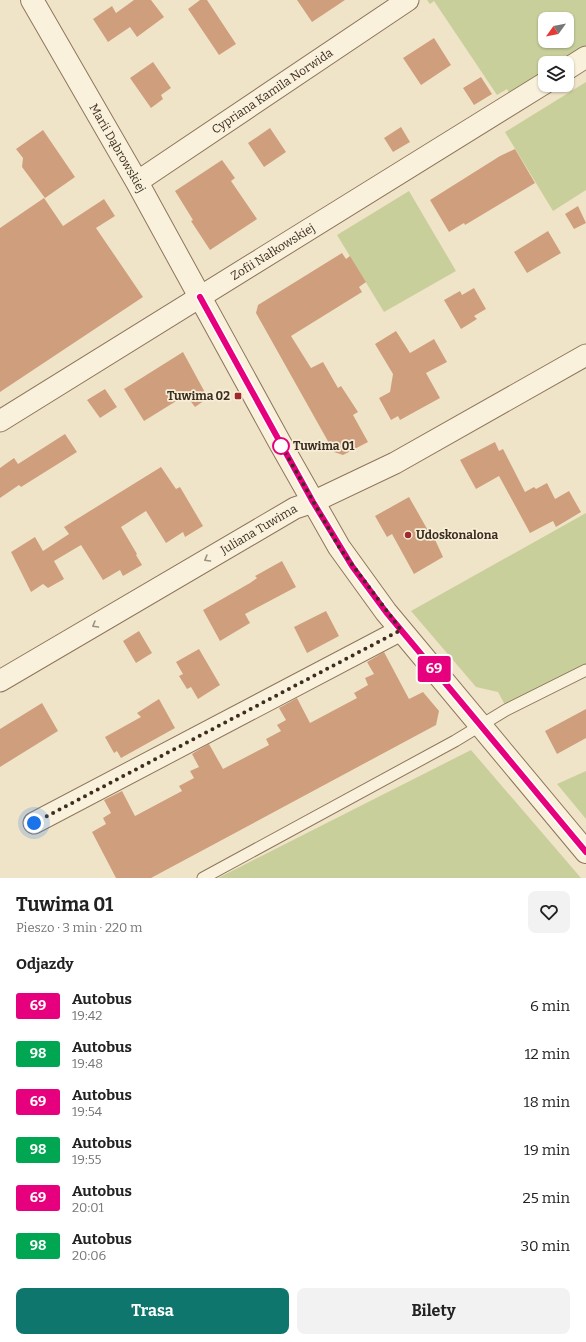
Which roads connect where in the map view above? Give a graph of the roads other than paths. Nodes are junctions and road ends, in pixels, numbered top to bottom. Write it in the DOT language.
graph roads {
  1 [pos="32,0"];
  2 [pos="408,0"];
  3 [pos="586,57"];
  4 [pos="574,65"];
  5 [pos="538,86"];
  6 [pos="137,182"];
  7 [pos="200,297"];
  8 [pos="586,355"];
  9 [pos="0,421"];
  10 [pos="313,502"];
  11 [pos="401,630"];
  12 [pos="586,670"];
  13 [pos="0,681"];
  14 [pos="481,726"];
  15 [pos="34,823"];
  16 [pos="586,852"];
  17 [pos="204,878"];
  1 -- 6 [label="street, Marii Dąbrowskiej"];
  2 -- 6 [label="street, Cypriana Kamila Norwida"];
  3 -- 4 [label="street"];
  5 -- 7 [label="street, Zofii Nałkowskiej"];
  6 -- 7 [label="street, Marii Dąbrowskiej"];
  7 -- 9 [label="street, Zofii Nałkowskiej"];
  7 -- 10 [label="street, Marii Dąbrowskiej"];
  8 -- 10 [label="street, Juliana Tuwima"];
  10 -- 11 [label="street, Marii Dąbrowskiej"];
  10 -- 13 [label="street, Juliana Tuwima, one-way"];
  11 -- 14 [label="street, Marii Dąbrowskiej"];
  11 -- 15 [label="street"];
  12 -- 14 [label="lane"];
  14 -- 16 [label="street, Marii Dąbrowskiej"];
  14 -- 17 [label="lane"];
}
